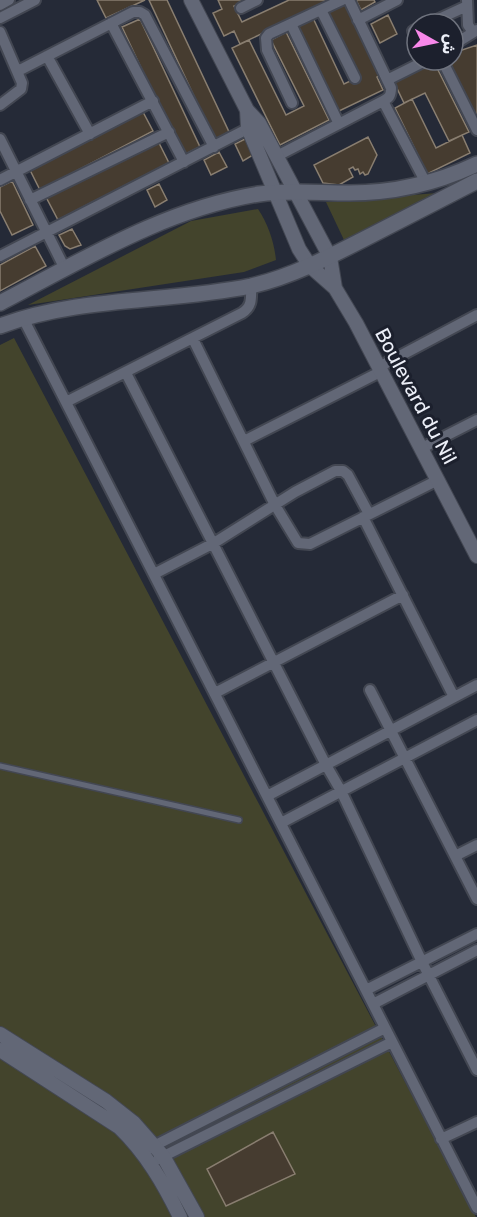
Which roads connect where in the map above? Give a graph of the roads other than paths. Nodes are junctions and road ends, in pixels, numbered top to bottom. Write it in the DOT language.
graph roads {
  1 [pos="9,0"];
  2 [pos="35,0"];
  3 [pos="191,0"];
  4 [pos="257,0"];
  5 [pos="342,0"];
  6 [pos="349,0"];
  7 [pos="393,1"];
  8 [pos="467,3"];
  9 [pos="0,5"];
  10 [pos="241,8"];
  11 [pos="321,10"];
  12 [pos="450,12"];
  13 [pos="0,18"];
  14 [pos="358,20"];
  15 [pos="111,23"];
  16 [pos="291,24"];
  17 [pos="475,31"];
  18 [pos="0,32"];
  19 [pos="47,56"];
  20 [pos="18,71"];
  21 [pos="408,72"];
  22 [pos="448,72"];
  23 [pos="355,78"];
  24 [pos="389,84"];
  25 [pos="153,101"];
  26 [pos="383,102"];
  27 [pos="292,103"];
  28 [pos="0,105"];
  29 [pos="339,124"];
  30 [pos="253,126"];
  31 [pos="477,130"];
  32 [pos="169,132"];
  33 [pos="90,134"];
  34 [pos="0,139"];
  35 [pos="214,147"];
  36 [pos="277,156"];
  37 [pos="184,162"];
  38 [pos="477,164"];
  39 [pos="16,173"];
  40 [pos="0,180"];
  41 [pos="477,181"];
  42 [pos="426,183"];
  43 [pos="297,192"];
  44 [pos="275,193"];
  45 [pos="30,200"];
  46 [pos="46,232"];
  47 [pos="0,256"];
  48 [pos="330,257"];
  49 [pos="310,266"];
  50 [pos="65,270"];
  51 [pos="251,286"];
  52 [pos="335,288"];
  53 [pos="0,303"];
  54 [pos="477,315"];
  55 [pos="23,318"];
  56 [pos="0,326"];
  57 [pos="193,339"];
  58 [pos="381,369"];
  59 [pos="126,373"];
  60 [pos="66,402"];
  61 [pos="477,420"];
  62 [pos="244,441"];
  63 [pos="422,448"];
  64 [pos="438,480"];
  65 [pos="275,506"];
  66 [pos="366,516"];
  67 [pos="214,543"];
  68 [pos="477,556"];
  69 [pos="154,574"];
  70 [pos="403,596"];
  71 [pos="275,662"];
  72 [pos="477,685"];
  73 [pos="370,690"];
  74 [pos="214,693"];
  75 [pos="454,697"];
  76 [pos="476,722"];
  77 [pos="390,729"];
  78 [pos="405,758"];
  79 [pos="326,765"];
  80 [pos="0,766"];
  81 [pos="341,791"];
  82 [pos="267,796"];
  83 [pos="239,820"];
  84 [pos="281,823"];
  85 [pos="477,845"];
  86 [pos="455,856"];
  87 [pos="477,899"];
  88 [pos="477,934"];
  89 [pos="477,950"];
  90 [pos="422,962"];
  91 [pos="428,975"];
  92 [pos="366,990"];
  93 [pos="373,1004"];
  94 [pos="385,1028"];
  95 [pos="0,1034"];
  96 [pos="393,1042"];
  97 [pos="0,1050"];
  98 [pos="477,1070"];
  99 [pos="271,1086"];
  100 [pos="278,1099"];
  101 [pos="477,1122"];
  102 [pos="441,1139"];
  103 [pos="159,1151"];
  104 [pos="146,1158"];
  105 [pos="477,1208"];
  106 [pos="180,1217"];
  107 [pos="197,1217"];
  1 -- 9 [label="street"];
  2 -- 13 [label="street"];
  3 -- 30 [label="street"];
  4 -- 10 [label="street"];
  5 -- 11 [label="street"];
  6 -- 14 [label="street"];
  7 -- 14 [label="street"];
  8 -- 12 [label="street"];
  8 -- 17 [label="street"];
  11 -- 16 [label="street"];
  11 -- 23 [label="street"];
  14 -- 24 [label="street"];
  15 -- 19 [label="street"];
  15 -- 25 [label="street"];
  15 -- 35 [label="street"];
  16 -- 27 [label="street"];
  16 -- 29 [label="street"];
  18 -- 20 [label="street"];
  19 -- 20 [label="street"];
  19 -- 33 [label="street"];
  20 -- 28 [label="street"];
  21 -- 24 [label="street"];
  22 -- 31 [label="street"];
  24 -- 26 [label="street"];
  25 -- 32 [label="street"];
  25 -- 33 [label="street"];
  26 -- 29 [label="street"];
  26 -- 42 [label="street"];
  29 -- 36 [label="street"];
  30 -- 35 [label="street"];
  30 -- 36 [label="street, Boulevard du Nil"];
  30 -- 44 [label="street, Boulevard du Nil"];
  32 -- 37 [label="street"];
  32 -- 45 [label="street"];
  33 -- 39 [label="street"];
  34 -- 39 [label="street"];
  35 -- 37 [label="street"];
  36 -- 43 [label="street, Boulevard du Nil"];
  37 -- 46 [label="street"];
  38 -- 42 [label="main road"];
  39 -- 40 [label="street"];
  39 -- 45 [label="street"];
  41 -- 48 [label="main road"];
  42 -- 43 [label="main road"];
  43 -- 44 [label="main road"];
  43 -- 48 [label="street, Boulevard du Nil"];
  44 -- 49 [label="street, Boulevard du Nil"];
  44 -- 50 [label="main road"];
  45 -- 46 [label="street"];
  46 -- 47 [label="street"];
  46 -- 50 [label="street"];
  48 -- 49 [label="main road"];
  48 -- 52 [label="street, Boulevard du Nil"];
  49 -- 51 [label="main road"];
  49 -- 52 [label="street, Boulevard du Nil"];
  50 -- 53 [label="main road"];
  51 -- 55 [label="main road"];
  51 -- 57 [label="street"];
  52 -- 58 [label="street, Boulevard du Nil"];
  54 -- 58 [label="street"];
  55 -- 56 [label="main road"];
  55 -- 60 [label="street"];
  57 -- 59 [label="street"];
  57 -- 62 [label="street"];
  58 -- 62 [label="street"];
  58 -- 63 [label="street, Boulevard du Nil"];
  59 -- 60 [label="street"];
  59 -- 67 [label="street"];
  60 -- 69 [label="street"];
  61 -- 63 [label="street"];
  62 -- 65 [label="street"];
  63 -- 64 [label="street, Boulevard du Nil"];
  64 -- 66 [label="street"];
  64 -- 68 [label="street, Boulevard du Nil"];
  65 -- 66 [label="street"];
  65 -- 66 [label="street"];
  65 -- 67 [label="street"];
  66 -- 70 [label="street"];
  67 -- 69 [label="street"];
  67 -- 71 [label="street"];
  69 -- 74 [label="street"];
  70 -- 71 [label="street"];
  70 -- 75 [label="street"];
  71 -- 74 [label="street"];
  71 -- 79 [label="street"];
  72 -- 75 [label="street"];
  73 -- 77 [label="street"];
  74 -- 82 [label="street"];
  75 -- 77 [label="street"];
  76 -- 78 [label="street"];
  77 -- 78 [label="street"];
  77 -- 79 [label="street"];
  78 -- 81 [label="street"];
  78 -- 86 [label="street"];
  79 -- 81 [label="street"];
  79 -- 82 [label="street"];
  80 -- 83 [label="lane"];
  81 -- 84 [label="street"];
  81 -- 90 [label="street"];
  82 -- 84 [label="street"];
  84 -- 92 [label="street"];
  85 -- 86 [label="street"];
  86 -- 87 [label="street"];
  88 -- 90 [label="street"];
  89 -- 91 [label="street"];
  90 -- 91 [label="street"];
  90 -- 92 [label="street"];
  91 -- 93 [label="street"];
  91 -- 98 [label="street"];
  92 -- 93 [label="street"];
  93 -- 94 [label="street"];
  94 -- 96 [label="street"];
  94 -- 99 [label="street"];
  95 -- 103 [label="street"];
  96 -- 100 [label="street"];
  96 -- 102 [label="street"];
  97 -- 104 [label="street"];
  99 -- 100 [label="street"];
  99 -- 103 [label="street"];
  100 -- 103 [label="street"];
  101 -- 102 [label="street"];
  102 -- 105 [label="street"];
  103 -- 104 [label="street"];
  103 -- 107 [label="street"];
  104 -- 106 [label="street"];
}
